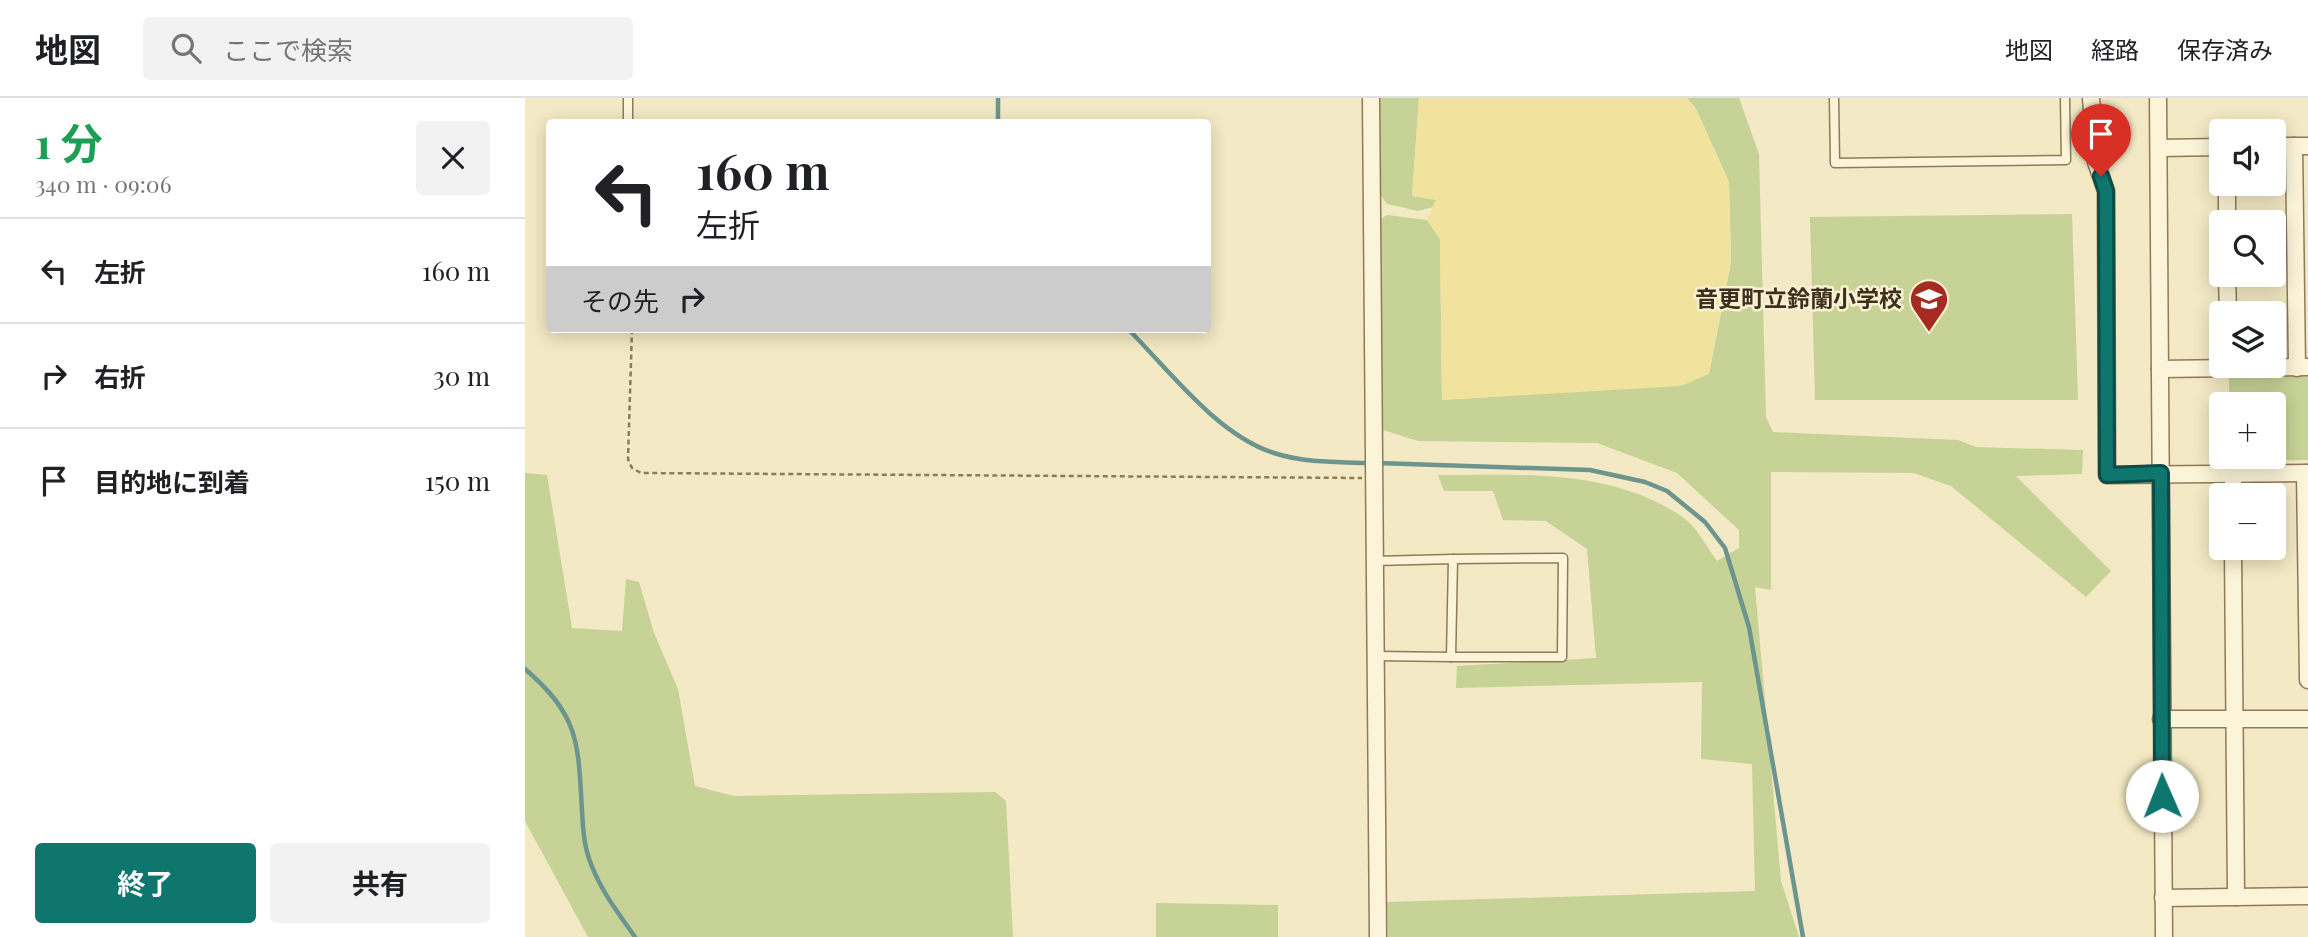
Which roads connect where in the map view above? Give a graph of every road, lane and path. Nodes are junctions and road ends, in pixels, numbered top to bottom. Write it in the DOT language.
graph roads {
  1 [pos="628,98"];
  2 [pos="1371,98"];
  3 [pos="1834,98"];
  4 [pos="2065,98"];
  5 [pos="2091,98"];
  6 [pos="2158,98"];
  7 [pos="628,119"];
  8 [pos="2301,146"];
  9 [pos="2209,147"];
  10 [pos="2159,148"];
  11 [pos="632,333"];
  12 [pos="2303,367"];
  13 [pos="2209,368"];
  14 [pos="2160,369"];
  15 [pos="2161,473"];
  16 [pos="2307,473"];
  17 [pos="2233,474"];
  18 [pos="1374,477"];
  19 [pos="2233,483"];
  20 [pos="1453,559"];
  21 [pos="2233,560"];
  22 [pos="1375,561"];
  23 [pos="1376,656"];
  24 [pos="1451,657"];
  25 [pos="2308,680"];
  26 [pos="2161,719"];
  27 [pos="2234,719"];
  28 [pos="2308,719"];
  29 [pos="2308,896"];
  30 [pos="2236,897"];
  31 [pos="2163,898"];
  32 [pos="1378,937"];
  33 [pos="2164,937"];
  1 -- 7 [label="lane"];
  2 -- 18 [label="street"];
  3 -- 4 [label="lane"];
  5 -- 15 [label="street"];
  6 -- 10 [label="street"];
  8 -- 12 [label="street"];
  9 -- 10 [label="street"];
  10 -- 14 [label="street"];
  11 -- 18 [label="path"];
  13 -- 14 [label="street"];
  14 -- 15 [label="street"];
  15 -- 17 [label="street"];
  15 -- 26 [label="street"];
  16 -- 17 [label="street"];
  16 -- 25 [label="street"];
  17 -- 19 [label="street"];
  18 -- 22 [label="street"];
  20 -- 22 [label="lane"];
  20 -- 24 [label="lane"];
  20 -- 24 [label="lane"];
  21 -- 27 [label="street"];
  22 -- 23 [label="street"];
  23 -- 24 [label="lane"];
  23 -- 32 [label="street"];
  26 -- 27 [label="street"];
  26 -- 31 [label="street"];
  27 -- 28 [label="street"];
  27 -- 30 [label="street"];
  29 -- 30 [label="street"];
  30 -- 31 [label="street"];
  31 -- 33 [label="street"];
}
